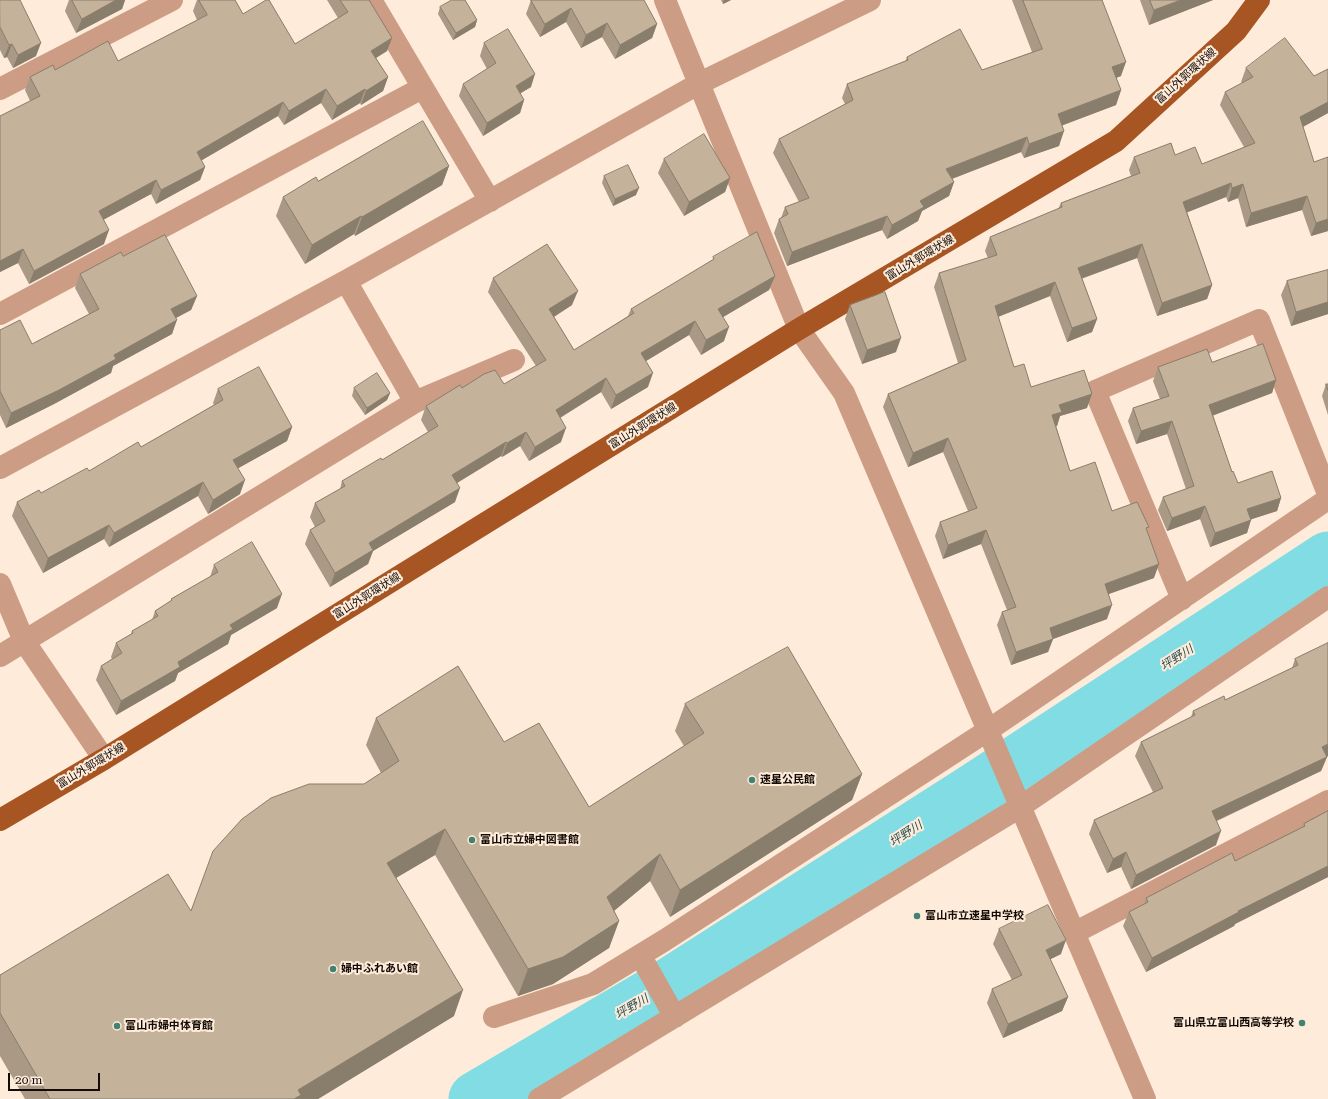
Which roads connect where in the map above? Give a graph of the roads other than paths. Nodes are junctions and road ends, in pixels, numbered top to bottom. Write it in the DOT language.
graph roads {
  1 [pos="172,0"];
  2 [pos="370,0"];
  3 [pos="666,0"];
  4 [pos="870,0"];
  5 [pos="1259,0"];
  6 [pos="700,83"];
  7 [pos="422,88"];
  8 [pos="0,89"];
  9 [pos="490,201"];
  10 [pos="346,281"];
  11 [pos="0,314"];
  12 [pos="799,329"];
  13 [pos="514,360"];
  14 [pos="415,402"];
  15 [pos="0,468"];
  16 [pos="1328,494"];
  17 [pos="1328,499"];
  18 [pos="0,584"];
  19 [pos="1328,597"];
  20 [pos="1182,599"];
  21 [pos="24,641"];
  22 [pos="0,656"];
  23 [pos="987,731"];
  24 [pos="104,759"];
  25 [pos="1328,801"];
  26 [pos="1020,807"];
  27 [pos="0,820"];
  28 [pos="1074,932"];
  29 [pos="640,955"];
  30 [pos="494,1017"];
  31 [pos="675,1017"];
  32 [pos="539,1099"];
  33 [pos="1145,1099"];
  1 -- 8 [label="street"];
  2 -- 7 [label="street"];
  3 -- 6 [label="street"];
  4 -- 6 [label="street"];
  5 -- 12 [label="main road, 富山外郭環状線"];
  6 -- 9 [label="street"];
  6 -- 12 [label="street"];
  7 -- 9 [label="street"];
  7 -- 11 [label="street"];
  9 -- 10 [label="street"];
  10 -- 14 [label="street"];
  10 -- 15 [label="street"];
  12 -- 23 [label="street"];
  12 -- 24 [label="main road, 富山外郭環状線"];
  13 -- 14 [label="street"];
  14 -- 21 [label="street"];
  16 -- 20 [label="street"];
  17 -- 20 [label="street"];
  18 -- 21 [label="street"];
  19 -- 26 [label="street"];
  20 -- 23 [label="street"];
  21 -- 22 [label="street"];
  21 -- 24 [label="street"];
  23 -- 26 [label="street"];
  23 -- 29 [label="street"];
  24 -- 27 [label="main road, 富山外郭環状線"];
  25 -- 28 [label="street"];
  26 -- 28 [label="street"];
  26 -- 31 [label="street"];
  28 -- 33 [label="street"];
  29 -- 30 [label="street"];
  29 -- 31 [label="street"];
  31 -- 32 [label="street"];
}
